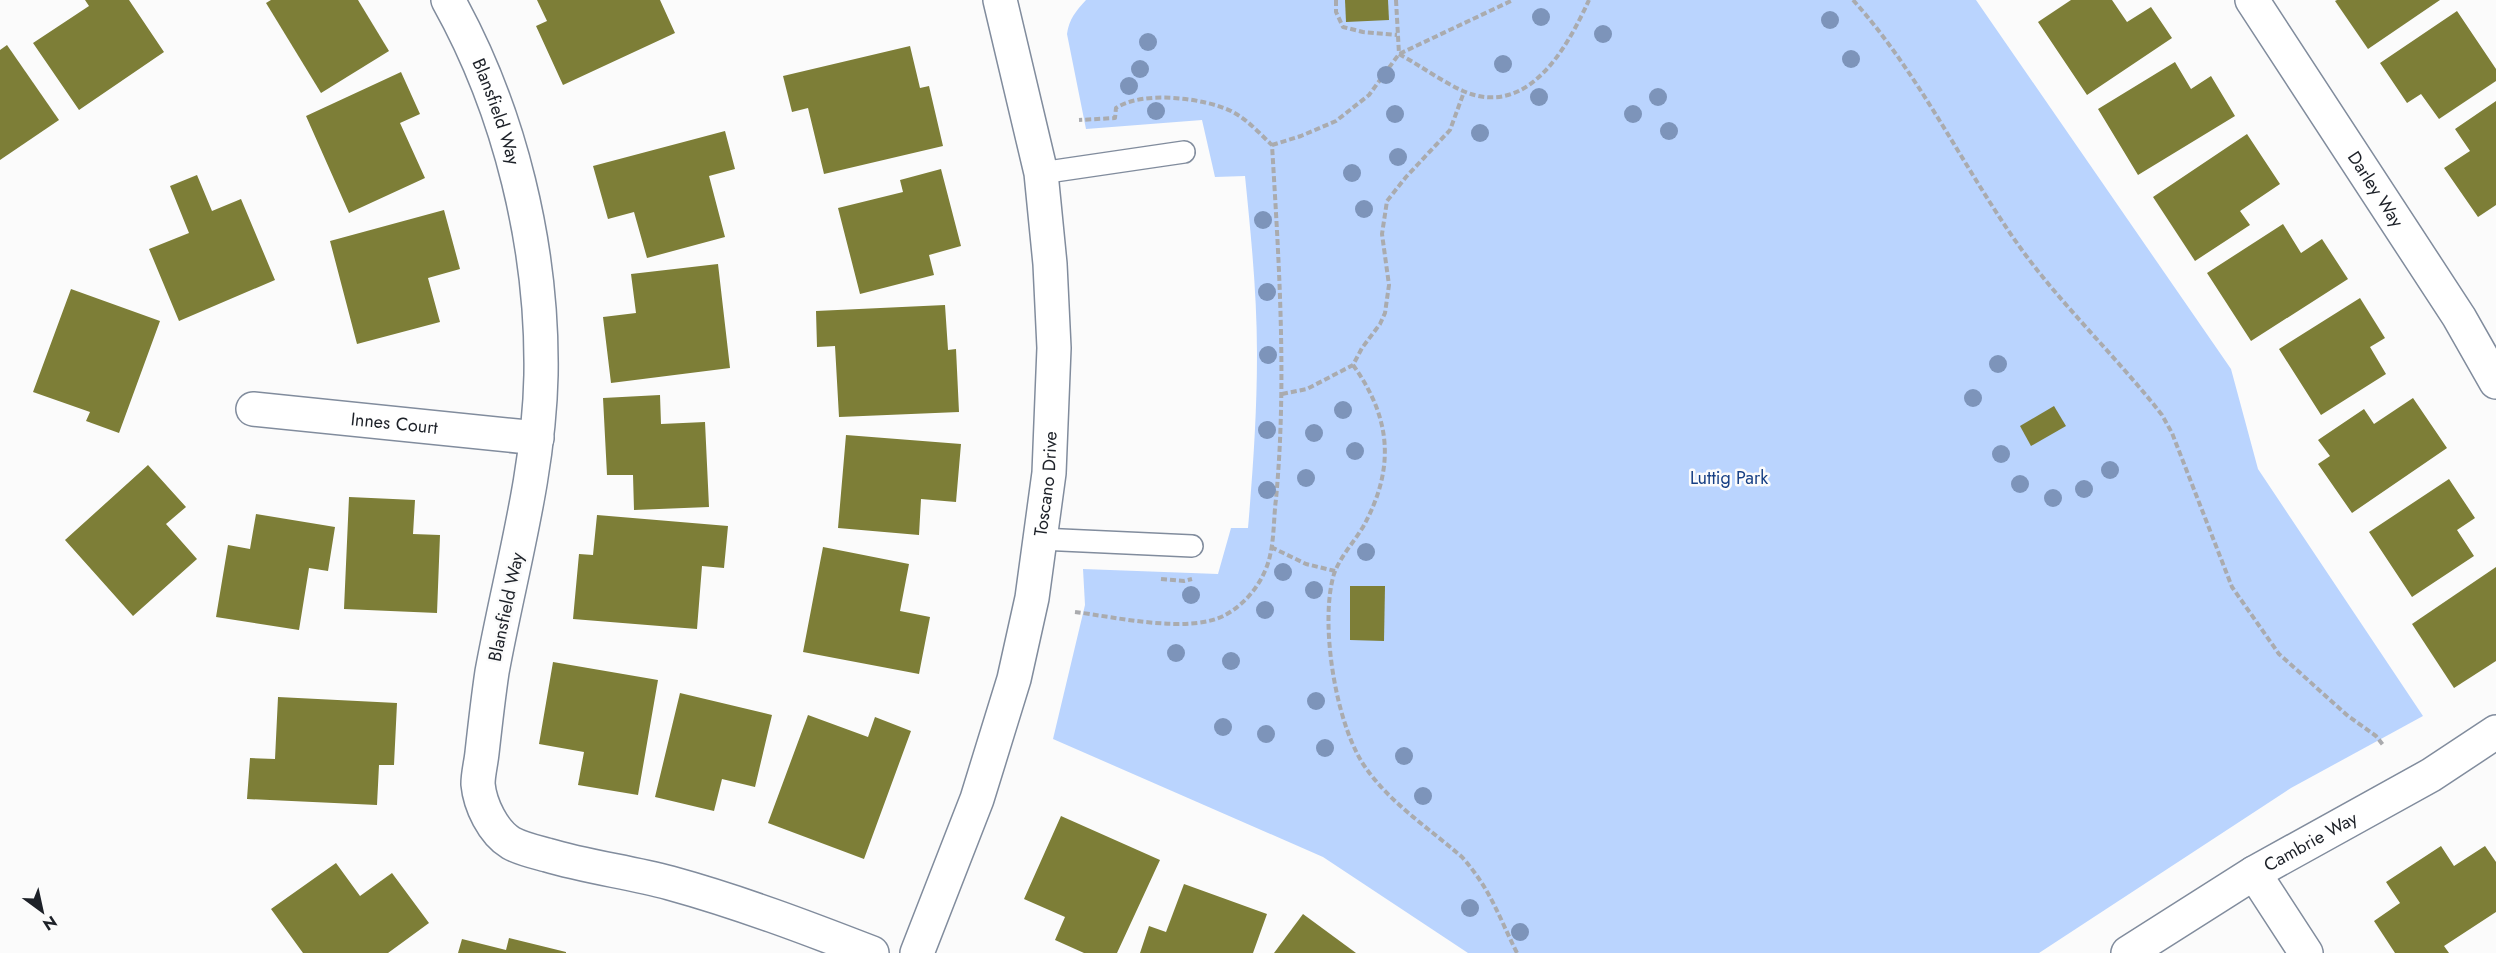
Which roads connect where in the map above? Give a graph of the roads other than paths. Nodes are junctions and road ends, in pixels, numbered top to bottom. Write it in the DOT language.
graph roads {
  1 [pos="447,0"];
  2 [pos="1000,0"];
  3 [pos="2252,0"];
  4 [pos="1184,152"];
  5 [pos="1041,173"];
  6 [pos="2496,382"];
  7 [pos="253,409"];
  8 [pos="537,438"];
  9 [pos="1040,539"];
  10 [pos="1192,546"];
  11 [pos="2496,732"];
  12 [pos="2254,873"];
  13 [pos="872,953"];
  14 [pos="916,953"];
  15 [pos="2128,953"];
  16 [pos="2306,953"];
  1 -- 8 [label="street, Blansfield Way"];
  2 -- 5 [label="street, Toscano Drive"];
  3 -- 6 [label="street, Darley Way"];
  4 -- 5 [label="lane"];
  5 -- 9 [label="street, Toscano Drive"];
  7 -- 8 [label="street, Innes Court"];
  8 -- 13 [label="street, Blansfield Way"];
  9 -- 10 [label="lane"];
  9 -- 14 [label="street, Toscano Drive"];
  11 -- 12 [label="street, Cambrie Way"];
  12 -- 15 [label="street, Cambrie Way"];
  12 -- 16 [label="street"];
}
